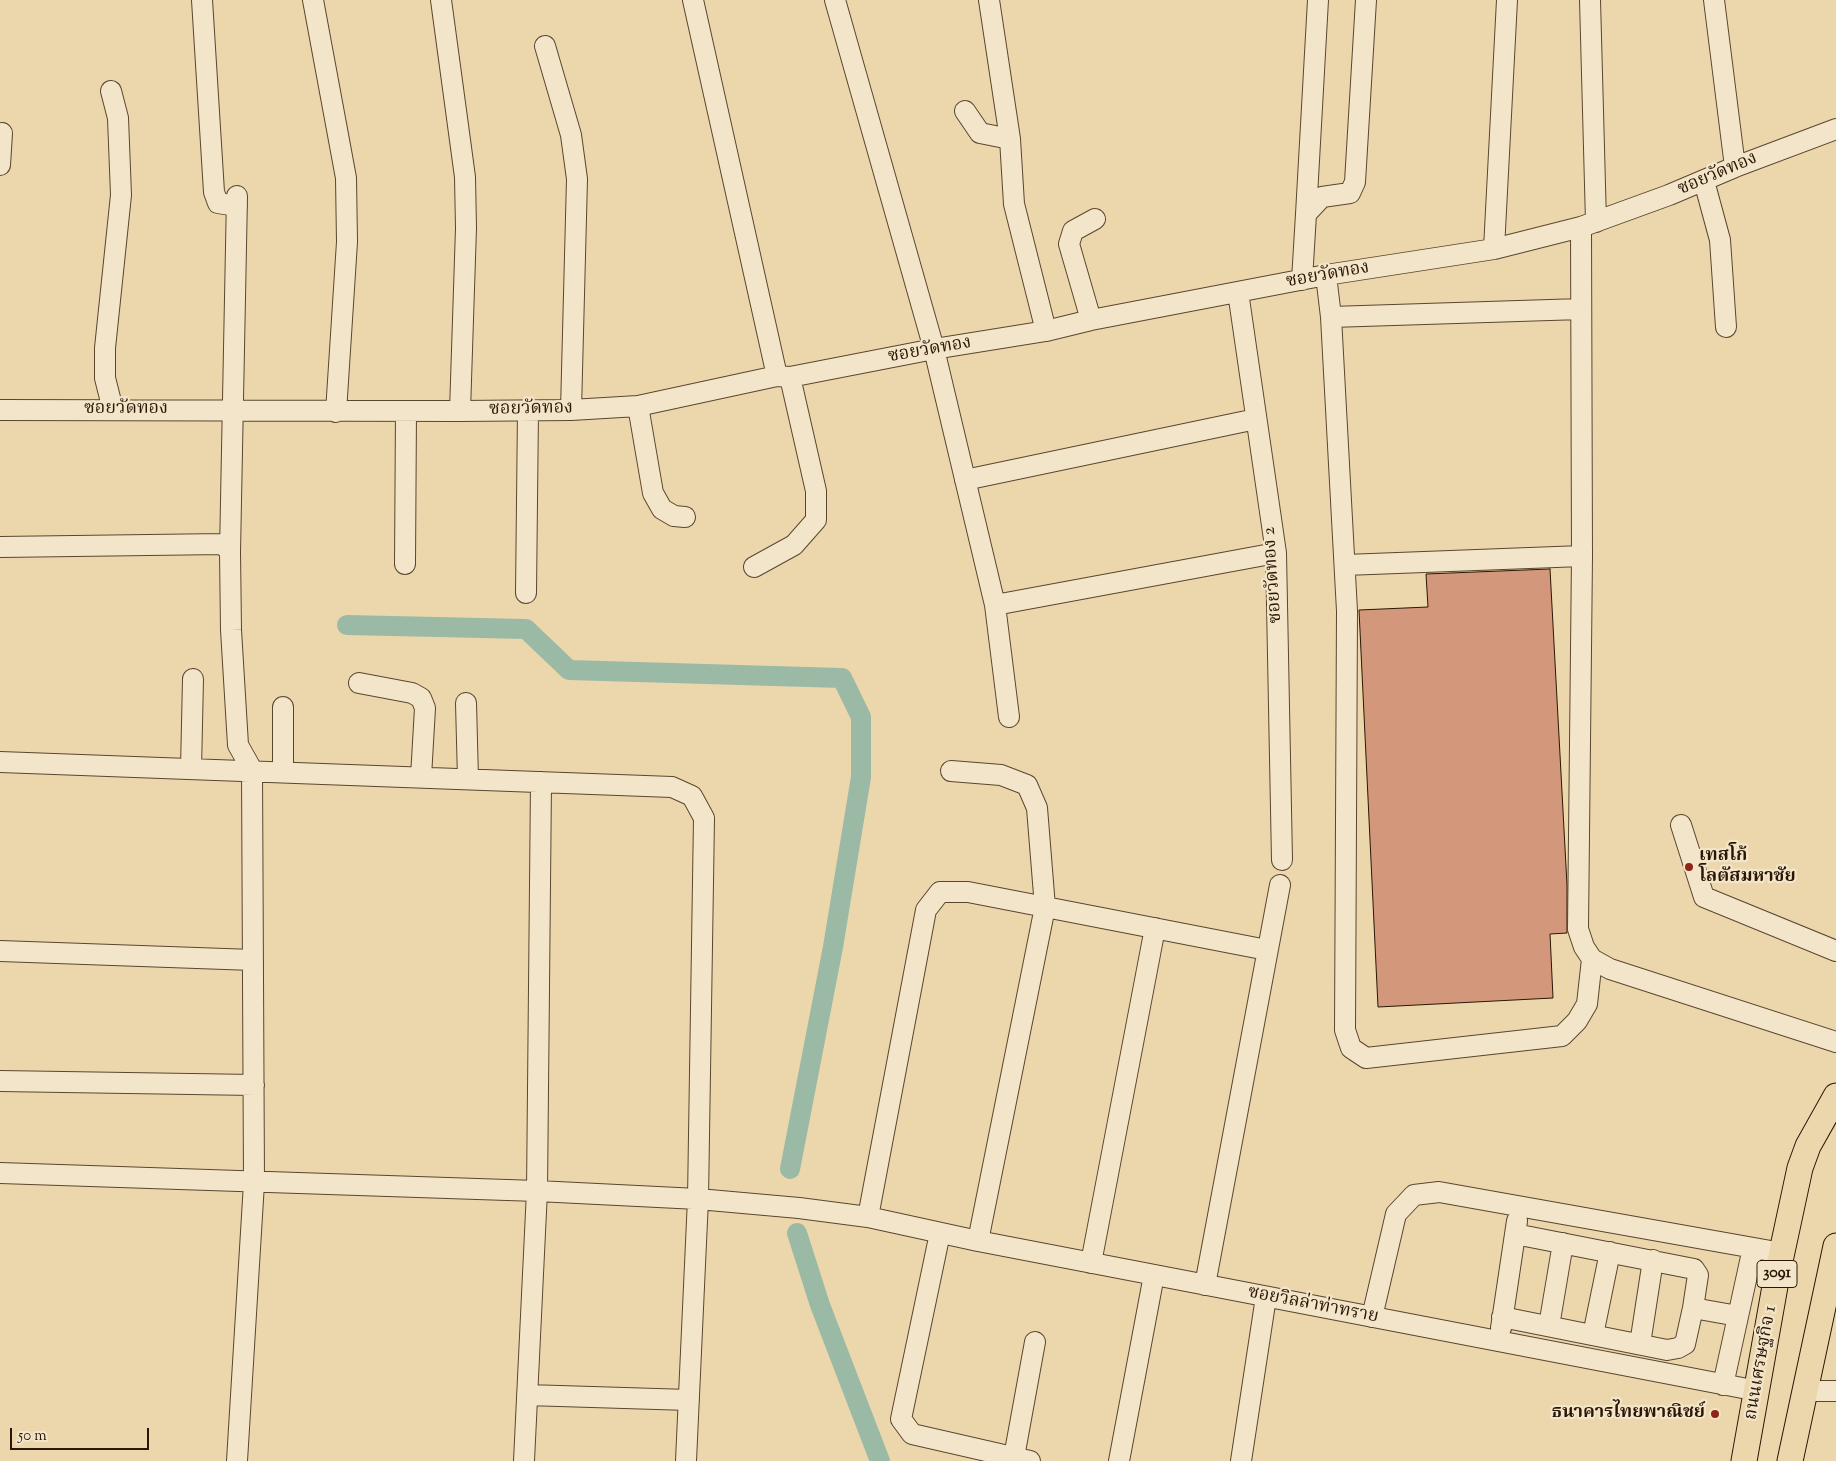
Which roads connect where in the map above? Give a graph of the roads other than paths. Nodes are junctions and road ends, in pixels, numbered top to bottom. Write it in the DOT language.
graph roads {
  1 [pos="202,0"];
  2 [pos="313,0"];
  3 [pos="441,0"];
  4 [pos="693,0"];
  5 [pos="835,0"];
  6 [pos="989,0"];
  7 [pos="1318,0"];
  8 [pos="1366,0"];
  9 [pos="1507,0"];
  10 [pos="1590,0"];
  11 [pos="1714,0"];
  12 [pos="545,46"];
  13 [pos="111,91"];
  14 [pos="965,111"];
  15 [pos="1836,129"];
  16 [pos="2,133"];
  17 [pos="1010,139"];
  18 [pos="0,165"];
  19 [pos="1734,167"];
  20 [pos="1704,181"];
  21 [pos="1306,214"];
  22 [pos="1095,219"];
  23 [pos="1589,224"];
  24 [pos="1494,249"];
  25 [pos="1326,275"];
  26 [pos="1302,280"];
  27 [pos="1238,292"];
  28 [pos="1581,309"];
  29 [pos="1331,318"];
  30 [pos="1091,320"];
  31 [pos="1726,327"];
  32 [pos="1046,331"];
  33 [pos="934,349"];
  34 [pos="783,377"];
  35 [pos="638,406"];
  36 [pos="0,410"];
  37 [pos="113,410"];
  38 [pos="528,410"];
  39 [pos="571,410"];
  40 [pos="233,411"];
  41 [pos="406,411"];
  42 [pos="460,411"];
  43 [pos="336,412"];
  44 [pos="1256,419"];
  45 [pos="965,480"];
  46 [pos="685,517"];
  47 [pos="0,547"];
  48 [pos="230,552"];
  49 [pos="1276,552"];
  50 [pos="1582,556"];
  51 [pos="405,564"];
  52 [pos="1344,565"];
  53 [pos="754,567"];
  54 [pos="526,593"];
  55 [pos="995,605"];
  56 [pos="193,679"];
  57 [pos="359,683"];
  58 [pos="466,703"];
  59 [pos="283,707"];
  60 [pos="1009,717"];
  61 [pos="0,762"];
  62 [pos="191,769"];
  63 [pos="252,770"];
  64 [pos="952,771"];
  65 [pos="283,772"];
  66 [pos="420,777"];
  67 [pos="468,779"];
  68 [pos="541,782"];
  69 [pos="1682,825"];
  70 [pos="1282,860"];
  71 [pos="1280,885"];
  72 [pos="1045,907"];
  73 [pos="1155,928"];
  74 [pos="1268,950"];
  75 [pos="0,951"];
  76 [pos="1836,951"];
  77 [pos="1592,959"];
  78 [pos="253,960"];
  79 [pos="1836,1042"];
  80 [pos="0,1081"];
  81 [pos="254,1086"];
  82 [pos="1836,1096"];
  83 [pos="0,1173"];
  84 [pos="254,1183"];
  85 [pos="537,1191"];
  86 [pos="698,1198"];
  87 [pos="1520,1207"];
  88 [pos="868,1217"];
  89 [pos="940,1233"];
  90 [pos="1515,1234"];
  91 [pos="978,1241"];
  92 [pos="1563,1243"];
  93 [pos="1836,1246"];
  94 [pos="1753,1248"];
  95 [pos="1610,1252"];
  96 [pos="1782,1253"];
  97 [pos="1653,1260"];
  98 [pos="1091,1263"];
  99 [pos="1154,1275"];
  100 [pos="1205,1285"];
  101 [pos="1830,1294"];
  102 [pos="1266,1297"];
  103 [pos="1693,1308"];
  104 [pos="1738,1316"];
  105 [pos="1372,1317"];
  106 [pos="1502,1317"];
  107 [pos="1549,1326"];
  108 [pos="1593,1335"];
  109 [pos="1499,1341"];
  110 [pos="1035,1342"];
  111 [pos="1640,1344"];
  112 [pos="1722,1385"];
  113 [pos="1758,1391"];
  114 [pos="1805,1391"];
  115 [pos="1836,1391"];
  116 [pos="527,1395"];
  117 [pos="689,1400"];
  118 [pos="1747,1457"];
  119 [pos="1022,1459"];
  120 [pos="1790,1460"];
  121 [pos="237,1461"];
  122 [pos="524,1461"];
  123 [pos="686,1461"];
  124 [pos="1119,1461"];
  125 [pos="1241,1461"];
  1 -- 40 [label="street"];
  2 -- 43 [label="street"];
  3 -- 42 [label="street"];
  4 -- 34 [label="street"];
  5 -- 33 [label="street"];
  6 -- 17 [label="street"];
  7 -- 21 [label="street"];
  8 -- 21 [label="street"];
  9 -- 24 [label="street"];
  10 -- 23 [label="street"];
  11 -- 19 [label="street"];
  12 -- 39 [label="street"];
  13 -- 37 [label="street"];
  14 -- 17 [label="street"];
  15 -- 19 [label="street, ซอยวัดทอง"];
  16 -- 18 [label="street"];
  17 -- 32 [label="street"];
  19 -- 20 [label="street, ซอยวัดทอง"];
  20 -- 23 [label="street, ซอยวัดทอง"];
  20 -- 31 [label="street"];
  21 -- 26 [label="street"];
  22 -- 30 [label="street"];
  23 -- 24 [label="street, ซอยวัดทอง"];
  23 -- 28 [label="street"];
  24 -- 25 [label="street, ซอยวัดทอง"];
  25 -- 26 [label="street, ซอยวัดทอง"];
  25 -- 29 [label="street"];
  26 -- 27 [label="street, ซอยวัดทอง"];
  27 -- 30 [label="street, ซอยวัดทอง"];
  27 -- 44 [label="street, ซอยวัดทอง 2"];
  28 -- 29 [label="street"];
  28 -- 50 [label="street"];
  29 -- 52 [label="street"];
  30 -- 32 [label="street, ซอยวัดทอง"];
  32 -- 33 [label="street, ซอยวัดทอง"];
  33 -- 34 [label="street, ซอยวัดทอง"];
  33 -- 45 [label="street"];
  34 -- 35 [label="street, ซอยวัดทอง"];
  34 -- 53 [label="street"];
  35 -- 39 [label="street, ซอยวัดทอง"];
  35 -- 46 [label="street"];
  36 -- 37 [label="street, ซอยวัดทอง"];
  37 -- 40 [label="street, ซอยวัดทอง"];
  38 -- 39 [label="street, ซอยวัดทอง"];
  38 -- 42 [label="street, ซอยวัดทอง"];
  38 -- 54 [label="street"];
  40 -- 43 [label="street, ซอยวัดทอง"];
  40 -- 48 [label="street"];
  41 -- 42 [label="street, ซอยวัดทอง"];
  41 -- 43 [label="street, ซอยวัดทอง"];
  41 -- 51 [label="street"];
  44 -- 45 [label="street"];
  44 -- 49 [label="street, ซอยวัดทอง 2"];
  45 -- 55 [label="street"];
  47 -- 48 [label="street"];
  48 -- 63 [label="street"];
  49 -- 55 [label="street"];
  49 -- 70 [label="street, ซอยวัดทอง 2"];
  50 -- 52 [label="street"];
  50 -- 77 [label="street"];
  52 -- 77 [label="street"];
  55 -- 60 [label="street"];
  56 -- 62 [label="street"];
  57 -- 66 [label="street"];
  58 -- 67 [label="street"];
  59 -- 65 [label="street"];
  61 -- 62 [label="street"];
  62 -- 63 [label="street"];
  63 -- 65 [label="street"];
  63 -- 78 [label="street"];
  64 -- 72 [label="street"];
  65 -- 66 [label="street"];
  66 -- 67 [label="street"];
  67 -- 68 [label="street"];
  68 -- 85 [label="street"];
  68 -- 86 [label="street"];
  69 -- 76 [label="street"];
  71 -- 74 [label="street"];
  72 -- 73 [label="street"];
  72 -- 88 [label="street"];
  72 -- 91 [label="street"];
  73 -- 74 [label="street"];
  73 -- 98 [label="street"];
  74 -- 100 [label="street"];
  75 -- 78 [label="street"];
  77 -- 79 [label="street"];
  78 -- 81 [label="street"];
  80 -- 81 [label="street"];
  81 -- 84 [label="street"];
  82 -- 96 [label="main road, ถนนเศรษฐกิจ 1 / 3091"];
  83 -- 84 [label="street, ซอยวิลล่าท่าทราย"];
  84 -- 85 [label="street, ซอยวิลล่าท่าทราย"];
  84 -- 121 [label="street"];
  85 -- 86 [label="street, ซอยวิลล่าท่าทราย"];
  85 -- 116 [label="street"];
  86 -- 88 [label="street, ซอยวิลล่าท่าทราย"];
  86 -- 117 [label="street"];
  87 -- 90 [label="street"];
  87 -- 94 [label="street"];
  87 -- 105 [label="street"];
  88 -- 89 [label="street, ซอยวิลล่าท่าทราย"];
  89 -- 91 [label="street, ซอยวิลล่าท่าทราย"];
  89 -- 119 [label="street"];
  90 -- 92 [label="street"];
  90 -- 106 [label="street"];
  91 -- 98 [label="street, ซอยวิลล่าท่าทราย"];
  92 -- 95 [label="street"];
  92 -- 107 [label="street"];
  93 -- 101 [label="main road"];
  94 -- 96 [label="street"];
  94 -- 104 [label="street"];
  95 -- 97 [label="street"];
  95 -- 108 [label="street"];
  96 -- 113 [label="main road, ถนนเศรษฐกิจ 1 / 3091"];
  97 -- 103 [label="street"];
  97 -- 111 [label="street"];
  98 -- 99 [label="street, ซอยวิลล่าท่าทราย"];
  99 -- 100 [label="street, ซอยวิลล่าท่าทราย"];
  99 -- 124 [label="street"];
  100 -- 102 [label="street, ซอยวิลล่าท่าทราย"];
  101 -- 114 [label="main road"];
  102 -- 105 [label="street, ซอยวิลล่าท่าทราย"];
  102 -- 125 [label="street"];
  103 -- 104 [label="street"];
  103 -- 111 [label="street"];
  104 -- 112 [label="street"];
  105 -- 109 [label="street, ซอยวิลล่าท่าทราย"];
  106 -- 107 [label="street"];
  106 -- 109 [label="street"];
  107 -- 108 [label="street"];
  108 -- 111 [label="street"];
  109 -- 112 [label="street, ซอยวิลล่าท่าทราย"];
  110 -- 119 [label="street"];
  112 -- 113 [label="street, ซอยวิลล่าท่าทราย"];
  113 -- 118 [label="main road, ถนนเศรษฐกิจ 1 / 3091"];
  114 -- 115 [label="street"];
  114 -- 120 [label="main road"];
  116 -- 117 [label="street"];
  116 -- 122 [label="street"];
  117 -- 123 [label="street"];
}
